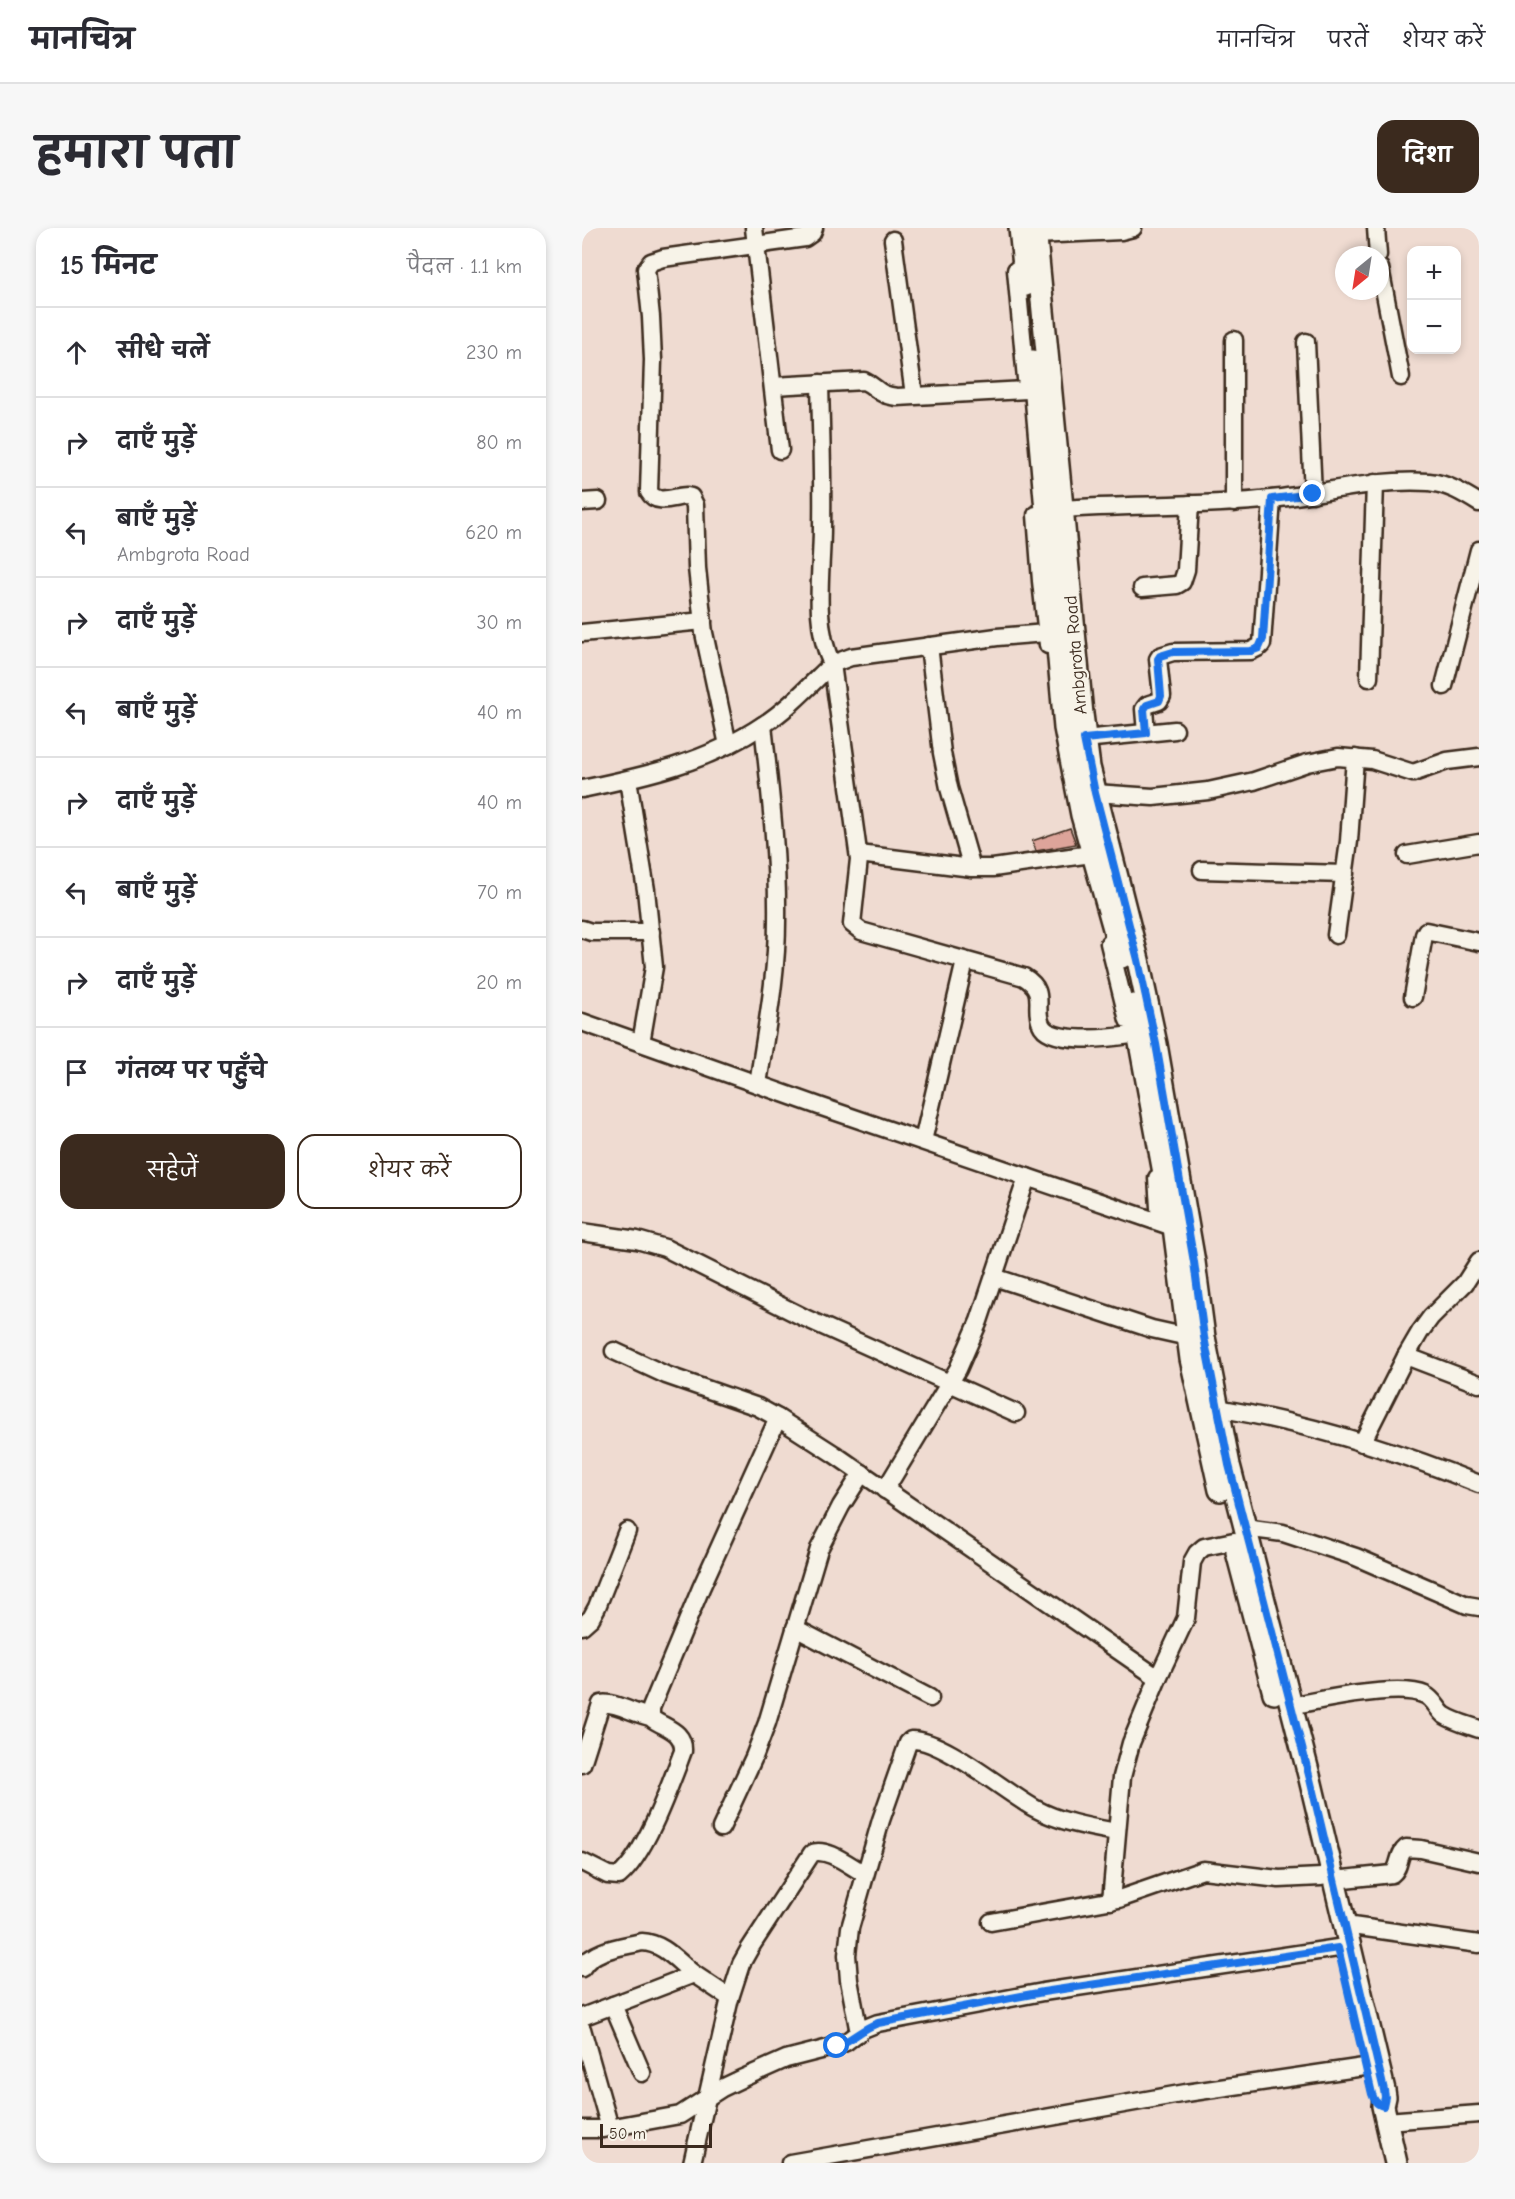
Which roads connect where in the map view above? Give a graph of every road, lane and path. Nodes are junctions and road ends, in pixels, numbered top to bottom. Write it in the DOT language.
graph roads {
  1 [pos="754,228"];
  2 [pos="814,228"];
  3 [pos="1011,228"];
  4 [pos="1133,228"];
  5 [pos="1376,228"];
  6 [pos="1030,230"];
  7 [pos="893,240"];
  8 [pos="757,246"];
  9 [pos="1377,246"];
  10 [pos="1386,300"];
  11 [pos="1234,340"];
  12 [pos="1306,342"];
  13 [pos="1401,377"];
  14 [pos="820,383"];
  15 [pos="773,386"];
  16 [pos="1027,390"];
  17 [pos="914,395"];
  18 [pos="780,450"];
  19 [pos="1375,483"];
  20 [pos="1313,494"];
  21 [pos="1272,499"];
  22 [pos="1234,503"];
  23 [pos="1479,503"];
  24 [pos="1190,504"];
  25 [pos="1062,509"];
  26 [pos="1479,550"];
  27 [pos="1142,588"];
  28 [pos="703,621"];
  29 [pos="582,633"];
  30 [pos="1046,633"];
  31 [pos="929,646"];
  32 [pos="832,664"];
  33 [pos="1369,678"];
  34 [pos="1444,686"];
  35 [pos="763,725"];
  36 [pos="1175,730"];
  37 [pos="1146,733"];
  38 [pos="1084,739"];
  39 [pos="728,745"];
  40 [pos="1479,757"];
  41 [pos="1354,758"];
  42 [pos="628,780"];
  43 [pos="582,789"];
  44 [pos="1095,793"];
  45 [pos="1479,843"];
  46 [pos="859,854"];
  47 [pos="1084,855"];
  48 [pos="1407,855"];
  49 [pos="972,868"];
  50 [pos="1202,870"];
  51 [pos="1345,874"];
  52 [pos="582,929"];
  53 [pos="651,932"];
  54 [pos="1336,935"];
  55 [pos="1479,942"];
  56 [pos="965,961"];
  57 [pos="1413,997"];
  58 [pos="582,1022"];
  59 [pos="1131,1035"];
  60 [pos="641,1043"];
  61 [pos="758,1084"];
  62 [pos="923,1141"];
  63 [pos="1027,1177"];
  64 [pos="1167,1225"];
  65 [pos="582,1232"];
  66 [pos="1479,1261"];
  67 [pos="994,1277"];
  68 [pos="1472,1286"];
  69 [pos="1188,1337"];
  70 [pos="614,1351"];
  71 [pos="1406,1356"];
  72 [pos="951,1384"];
  73 [pos="1479,1384"];
  74 [pos="1217,1408"];
  75 [pos="1017,1413"];
  76 [pos="778,1418"];
  77 [pos="1362,1443"];
  78 [pos="862,1473"];
  79 [pos="1479,1484"];
  80 [pos="885,1490"];
  81 [pos="627,1531"];
  82 [pos="1239,1534"];
  83 [pos="1479,1607"];
  84 [pos="582,1626"];
  85 [pos="795,1628"];
  86 [pos="1158,1678"];
  87 [pos="930,1698"];
  88 [pos="1291,1706"];
  89 [pos="651,1718"];
  90 [pos="1479,1729"];
  91 [pos="582,1764"];
  92 [pos="721,1828"];
  93 [pos="1116,1832"];
  94 [pos="582,1862"];
  95 [pos="1479,1862"];
  96 [pos="865,1874"];
  97 [pos="1328,1879"];
  98 [pos="1111,1901"];
  99 [pos="991,1922"];
  100 [pos="1345,1924"];
  101 [pos="1479,1944"];
  102 [pos="1338,1948"];
  103 [pos="582,1968"];
  104 [pos="694,1974"];
  105 [pos="729,1998"];
  106 [pos="613,2005"];
  107 [pos="582,2017"];
  108 [pos="582,2029"];
  109 [pos="859,2032"];
  110 [pos="1364,2067"];
  111 [pos="642,2073"];
  112 [pos="705,2100"];
  113 [pos="1384,2113"];
  114 [pos="1479,2114"];
  115 [pos="610,2128"];
  116 [pos="582,2129"];
  117 [pos="692,2163"];
  118 [pos="790,2163"];
  119 [pos="1396,2163"];
  1 -- 8 [label="street"];
  2 -- 8 [label="street"];
  3 -- 16 [label="street"];
  4 -- 6 [label="street"];
  5 -- 9 [label="street"];
  6 -- 25 [label="main road, Ambgrota Road"];
  6 -- 64 [label="main road"];
  7 -- 17 [label="street"];
  8 -- 15 [label="street"];
  8 -- 28 [label="street"];
  10 -- 13 [label="street"];
  11 -- 22 [label="street"];
  12 -- 20 [label="street"];
  14 -- 15 [label="street"];
  14 -- 17 [label="street"];
  14 -- 32 [label="street"];
  15 -- 18 [label="street"];
  16 -- 17 [label="street"];
  16 -- 30 [label="street"];
  19 -- 20 [label="street"];
  19 -- 23 [label="street"];
  19 -- 33 [label="street"];
  20 -- 21 [label="street"];
  21 -- 22 [label="street"];
  21 -- 37 [label="street"];
  22 -- 24 [label="street"];
  24 -- 25 [label="street"];
  24 -- 27 [label="street"];
  25 -- 38 [label="main road, Ambgrota Road"];
  26 -- 34 [label="street"];
  28 -- 29 [label="street"];
  28 -- 39 [label="street"];
  30 -- 31 [label="street"];
  30 -- 47 [label="street"];
  31 -- 32 [label="street"];
  31 -- 49 [label="street"];
  32 -- 35 [label="street"];
  32 -- 46 [label="street"];
  35 -- 39 [label="street"];
  35 -- 61 [label="street"];
  36 -- 37 [label="street"];
  37 -- 38 [label="street"];
  38 -- 44 [label="main road, Ambgrota Road"];
  39 -- 42 [label="street"];
  40 -- 41 [label="street"];
  41 -- 44 [label="street"];
  41 -- 51 [label="street"];
  42 -- 43 [label="street"];
  42 -- 53 [label="street"];
  44 -- 74 [label="main road, Ambgrota Road"];
  45 -- 48 [label="street"];
  46 -- 49 [label="street"];
  46 -- 56 [label="street"];
  47 -- 49 [label="street"];
  47 -- 59 [label="street"];
  50 -- 51 [label="street"];
  51 -- 54 [label="street"];
  52 -- 53 [label="street"];
  53 -- 60 [label="street"];
  55 -- 57 [label="street"];
  56 -- 59 [label="street"];
  56 -- 62 [label="street"];
  58 -- 60 [label="street"];
  59 -- 64 [label="street"];
  60 -- 61 [label="street"];
  61 -- 62 [label="street"];
  62 -- 63 [label="street"];
  63 -- 64 [label="street"];
  63 -- 67 [label="street"];
  64 -- 69 [label="main road"];
  65 -- 72 [label="street"];
  66 -- 68 [label="street"];
  67 -- 69 [label="street"];
  67 -- 72 [label="street"];
  68 -- 71 [label="street"];
  69 -- 82 [label="main road"];
  70 -- 76 [label="street"];
  71 -- 73 [label="street"];
  71 -- 77 [label="street"];
  72 -- 75 [label="street"];
  72 -- 80 [label="street"];
  74 -- 77 [label="street"];
  74 -- 82 [label="main road, Ambgrota Road"];
  76 -- 78 [label="street"];
  76 -- 89 [label="street"];
  77 -- 79 [label="street"];
  78 -- 80 [label="street"];
  78 -- 85 [label="street"];
  80 -- 86 [label="street"];
  81 -- 84 [label="street"];
  82 -- 83 [label="street"];
  82 -- 86 [label="street"];
  82 -- 88 [label="main road, Ambgrota Road"];
  82 -- 97 [label="main road"];
  85 -- 87 [label="street"];
  85 -- 92 [label="street"];
  86 -- 93 [label="street"];
  88 -- 90 [label="street"];
  88 -- 97 [label="main road, Ambgrota Road"];
  89 -- 91 [label="street"];
  89 -- 94 [label="street"];
  93 -- 96 [label="street"];
  93 -- 98 [label="street"];
  95 -- 97 [label="street"];
  96 -- 105 [label="street"];
  96 -- 109 [label="street"];
  97 -- 98 [label="street"];
  97 -- 100 [label="main road, Ambgrota Road"];
  97 -- 102 [label="main road"];
  98 -- 99 [label="street"];
  100 -- 101 [label="street"];
  100 -- 113 [label="main road, Ambgrota Road"];
  102 -- 109 [label="street"];
  102 -- 110 [label="main road"];
  103 -- 104 [label="street"];
  104 -- 105 [label="street"];
  104 -- 106 [label="street"];
  105 -- 112 [label="street"];
  106 -- 107 [label="street"];
  106 -- 111 [label="street"];
  108 -- 115 [label="street"];
  109 -- 112 [label="street"];
  110 -- 113 [label="main road"];
  110 -- 118 [label="street"];
  112 -- 115 [label="street"];
  112 -- 117 [label="street"];
  113 -- 114 [label="street"];
  113 -- 119 [label="main road, Ambgrota Road"];
  115 -- 116 [label="street"];
}
